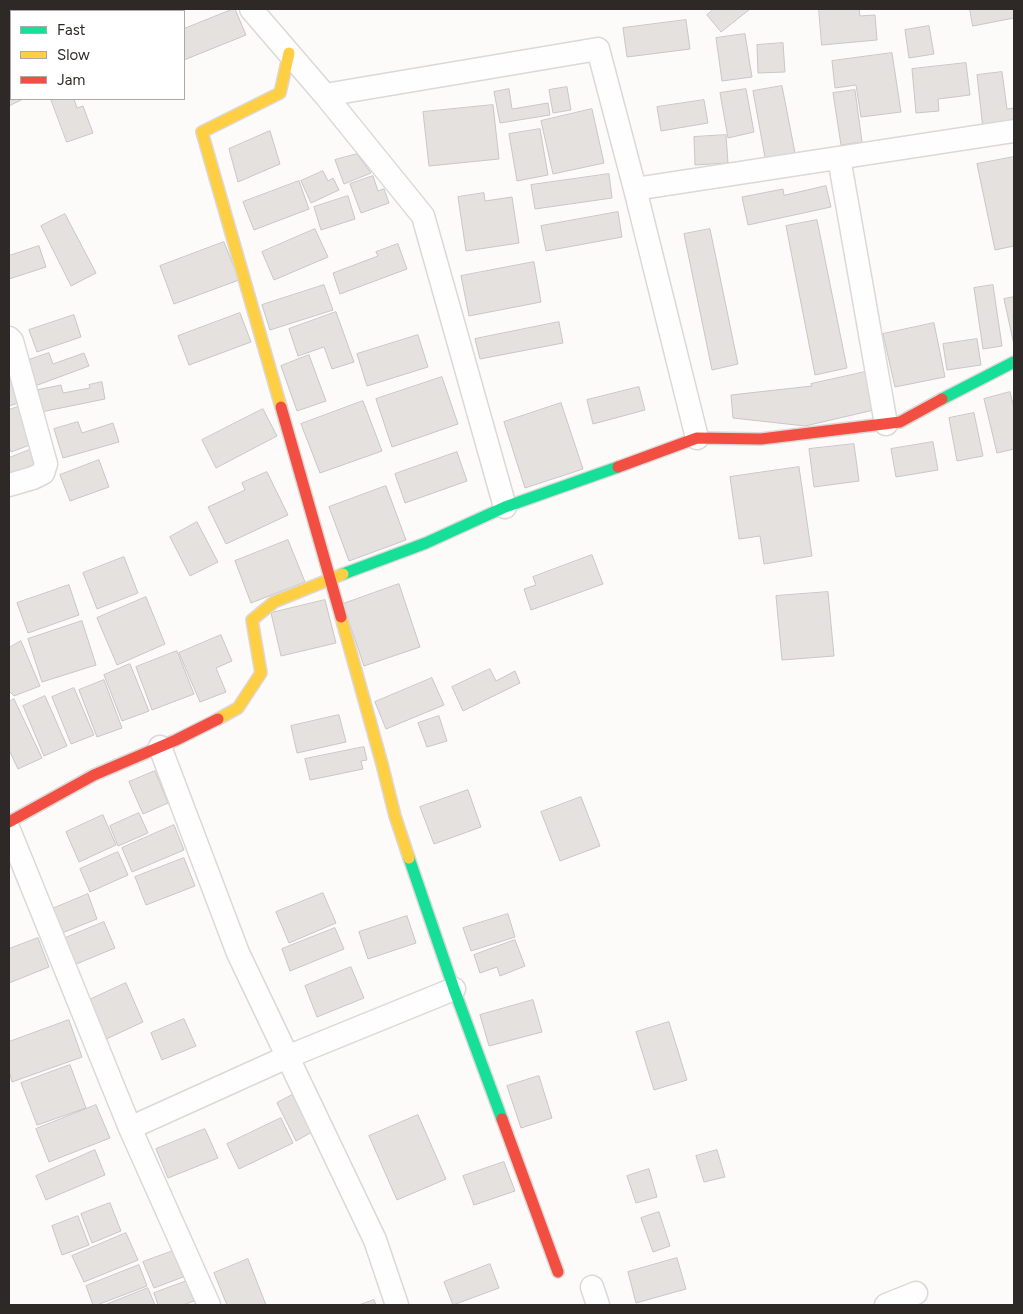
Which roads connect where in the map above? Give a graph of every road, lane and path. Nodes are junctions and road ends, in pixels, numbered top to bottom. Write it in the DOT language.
graph roads {
  1 [pos="251,9"];
  2 [pos="289,53"];
  3 [pos="325,95"];
  4 [pos="1014,131"];
  5 [pos="839,158"];
  6 [pos="635,189"];
  7 [pos="9,338"];
  8 [pos="1014,362"];
  9 [pos="886,424"];
  10 [pos="697,438"];
  11 [pos="9,485"];
  12 [pos="505,507"];
  13 [pos="331,579"];
  14 [pos="160,747"];
  15 [pos="9,822"];
  16 [pos="9,830"];
  17 [pos="454,989"];
  18 [pos="287,1057"];
  19 [pos="130,1128"];
  20 [pos="558,1272"];
  21 [pos="916,1293"];
  22 [pos="209,1305"];
  23 [pos="398,1305"];
  24 [pos="886,1305"];
  1 -- 2 [label="street"];
  2 -- 3 [label="street"];
  2 -- 13 [label="street"];
  3 -- 6 [label="street"];
  3 -- 12 [label="street"];
  4 -- 5 [label="street"];
  5 -- 6 [label="street"];
  5 -- 9 [label="street"];
  6 -- 10 [label="street"];
  7 -- 11 [label="street"];
  8 -- 9 [label="street"];
  9 -- 10 [label="street"];
  10 -- 12 [label="street"];
  12 -- 13 [label="street"];
  13 -- 14 [label="street"];
  13 -- 17 [label="street"];
  14 -- 15 [label="street"];
  14 -- 18 [label="street"];
  16 -- 19 [label="street"];
  17 -- 18 [label="street"];
  17 -- 20 [label="street"];
  18 -- 19 [label="street"];
  18 -- 23 [label="street"];
  19 -- 22 [label="street"];
  21 -- 24 [label="street"];
}
